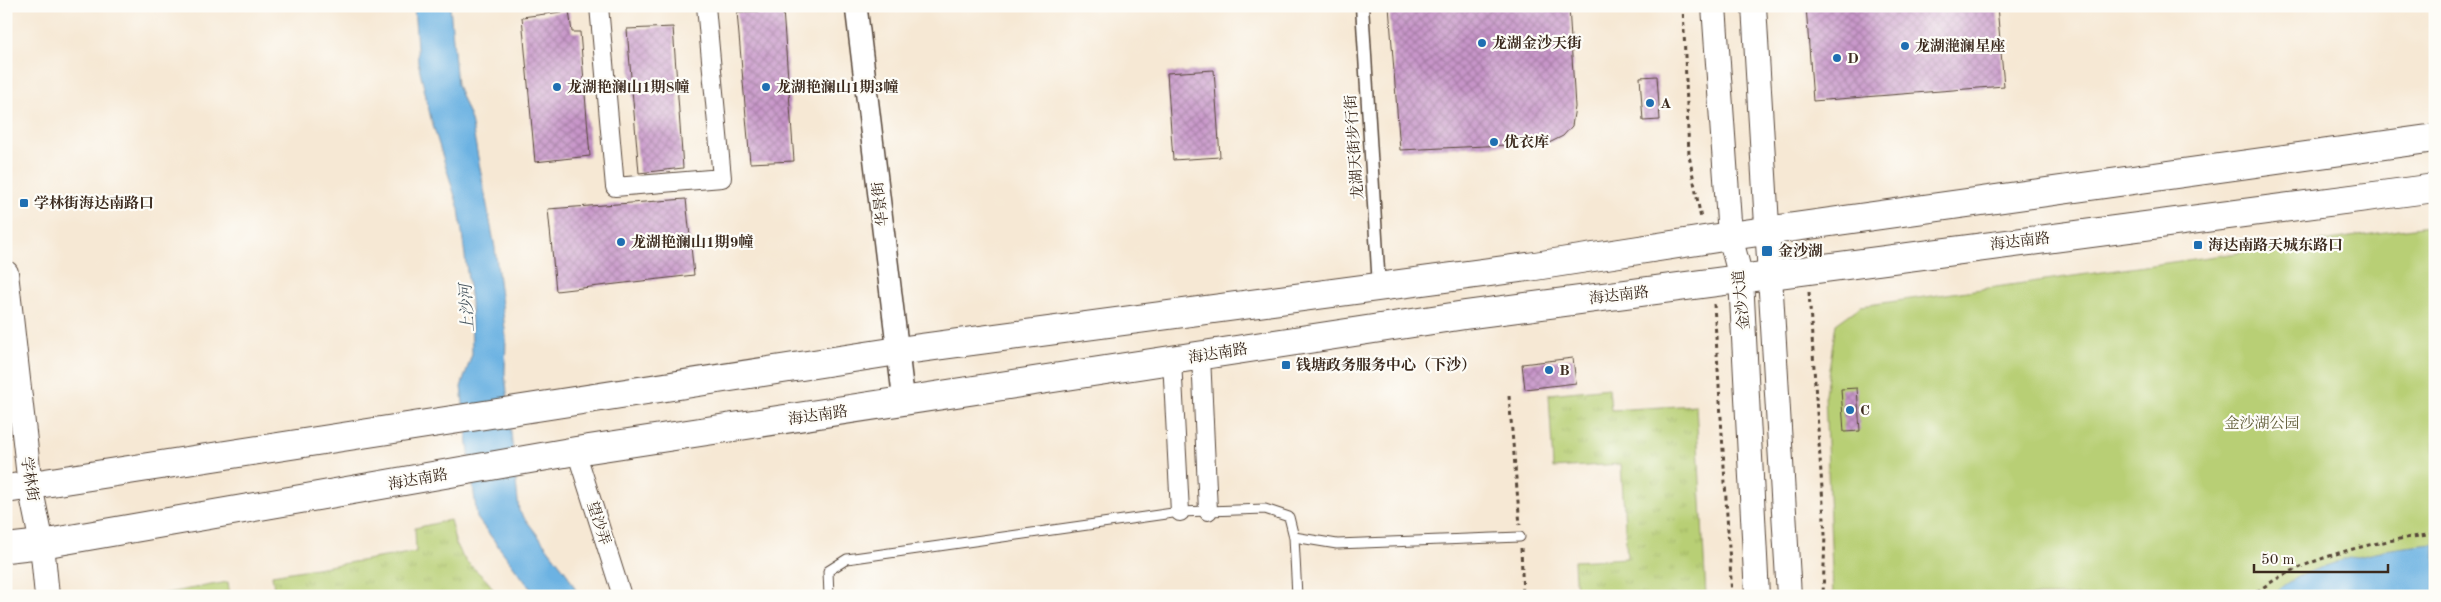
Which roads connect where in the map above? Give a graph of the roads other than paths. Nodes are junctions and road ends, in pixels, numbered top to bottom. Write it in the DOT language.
graph roads {
  1 [pos="599,6"];
  2 [pos="706,6"];
  3 [pos="856,6"];
  4 [pos="1362,6"];
  5 [pos="1714,6"];
  6 [pos="1754,6"];
  7 [pos="2435,138"];
  8 [pos="2435,188"];
  9 [pos="1768,231"];
  10 [pos="1730,236"];
  11 [pos="6,273"];
  12 [pos="1769,274"];
  13 [pos="1741,278"];
  14 [pos="1379,287"];
  15 [pos="898,351"];
  16 [pos="1201,356"];
  17 [pos="1172,360"];
  18 [pos="904,402"];
  19 [pos="576,451"];
  20 [pos="18,487"];
  21 [pos="1208,511"];
  22 [pos="1180,512"];
  23 [pos="1294,537"];
  24 [pos="1520,537"];
  25 [pos="42,544"];
  26 [pos="6,548"];
  27 [pos="47,596"];
  28 [pos="622,596"];
  29 [pos="829,596"];
  30 [pos="1297,596"];
  31 [pos="1758,596"];
  32 [pos="1789,596"];
  1 -- 2 [label="street"];
  3 -- 15 [label="street, 华景街"];
  4 -- 14 [label="street, 龙湖天街步行街"];
  5 -- 10 [label="main road, 金沙大道"];
  6 -- 9 [label="main road, 金沙大道"];
  7 -- 9 [label="main road"];
  8 -- 12 [label="main road, 海达南路"];
  9 -- 10 [label="main road"];
  9 -- 12 [label="main road, 金沙大道"];
  10 -- 13 [label="main road, 金沙大道"];
  10 -- 14 [label="main road"];
  11 -- 20 [label="main road, 学林街"];
  12 -- 13 [label="main road, 海达南路"];
  12 -- 32 [label="main road, 金沙大道"];
  13 -- 16 [label="main road, 海达南路"];
  13 -- 31 [label="main road, 金沙大道"];
  14 -- 15 [label="main road"];
  15 -- 18 [label="street, 华景街"];
  15 -- 20 [label="main road"];
  16 -- 17 [label="main road, 海达南路"];
  16 -- 21 [label="street"];
  17 -- 18 [label="main road, 海达南路"];
  17 -- 22 [label="street"];
  18 -- 19 [label="main road, 海达南路"];
  19 -- 25 [label="main road, 海达南路"];
  19 -- 28 [label="street, 望沙弄"];
  20 -- 25 [label="main road, 学林街"];
  21 -- 22 [label="lane"];
  21 -- 23 [label="lane"];
  22 -- 29 [label="lane"];
  23 -- 24 [label="lane"];
  23 -- 30 [label="lane"];
  25 -- 26 [label="main road, 海达南路"];
  25 -- 27 [label="main road, 学林街"];
}
